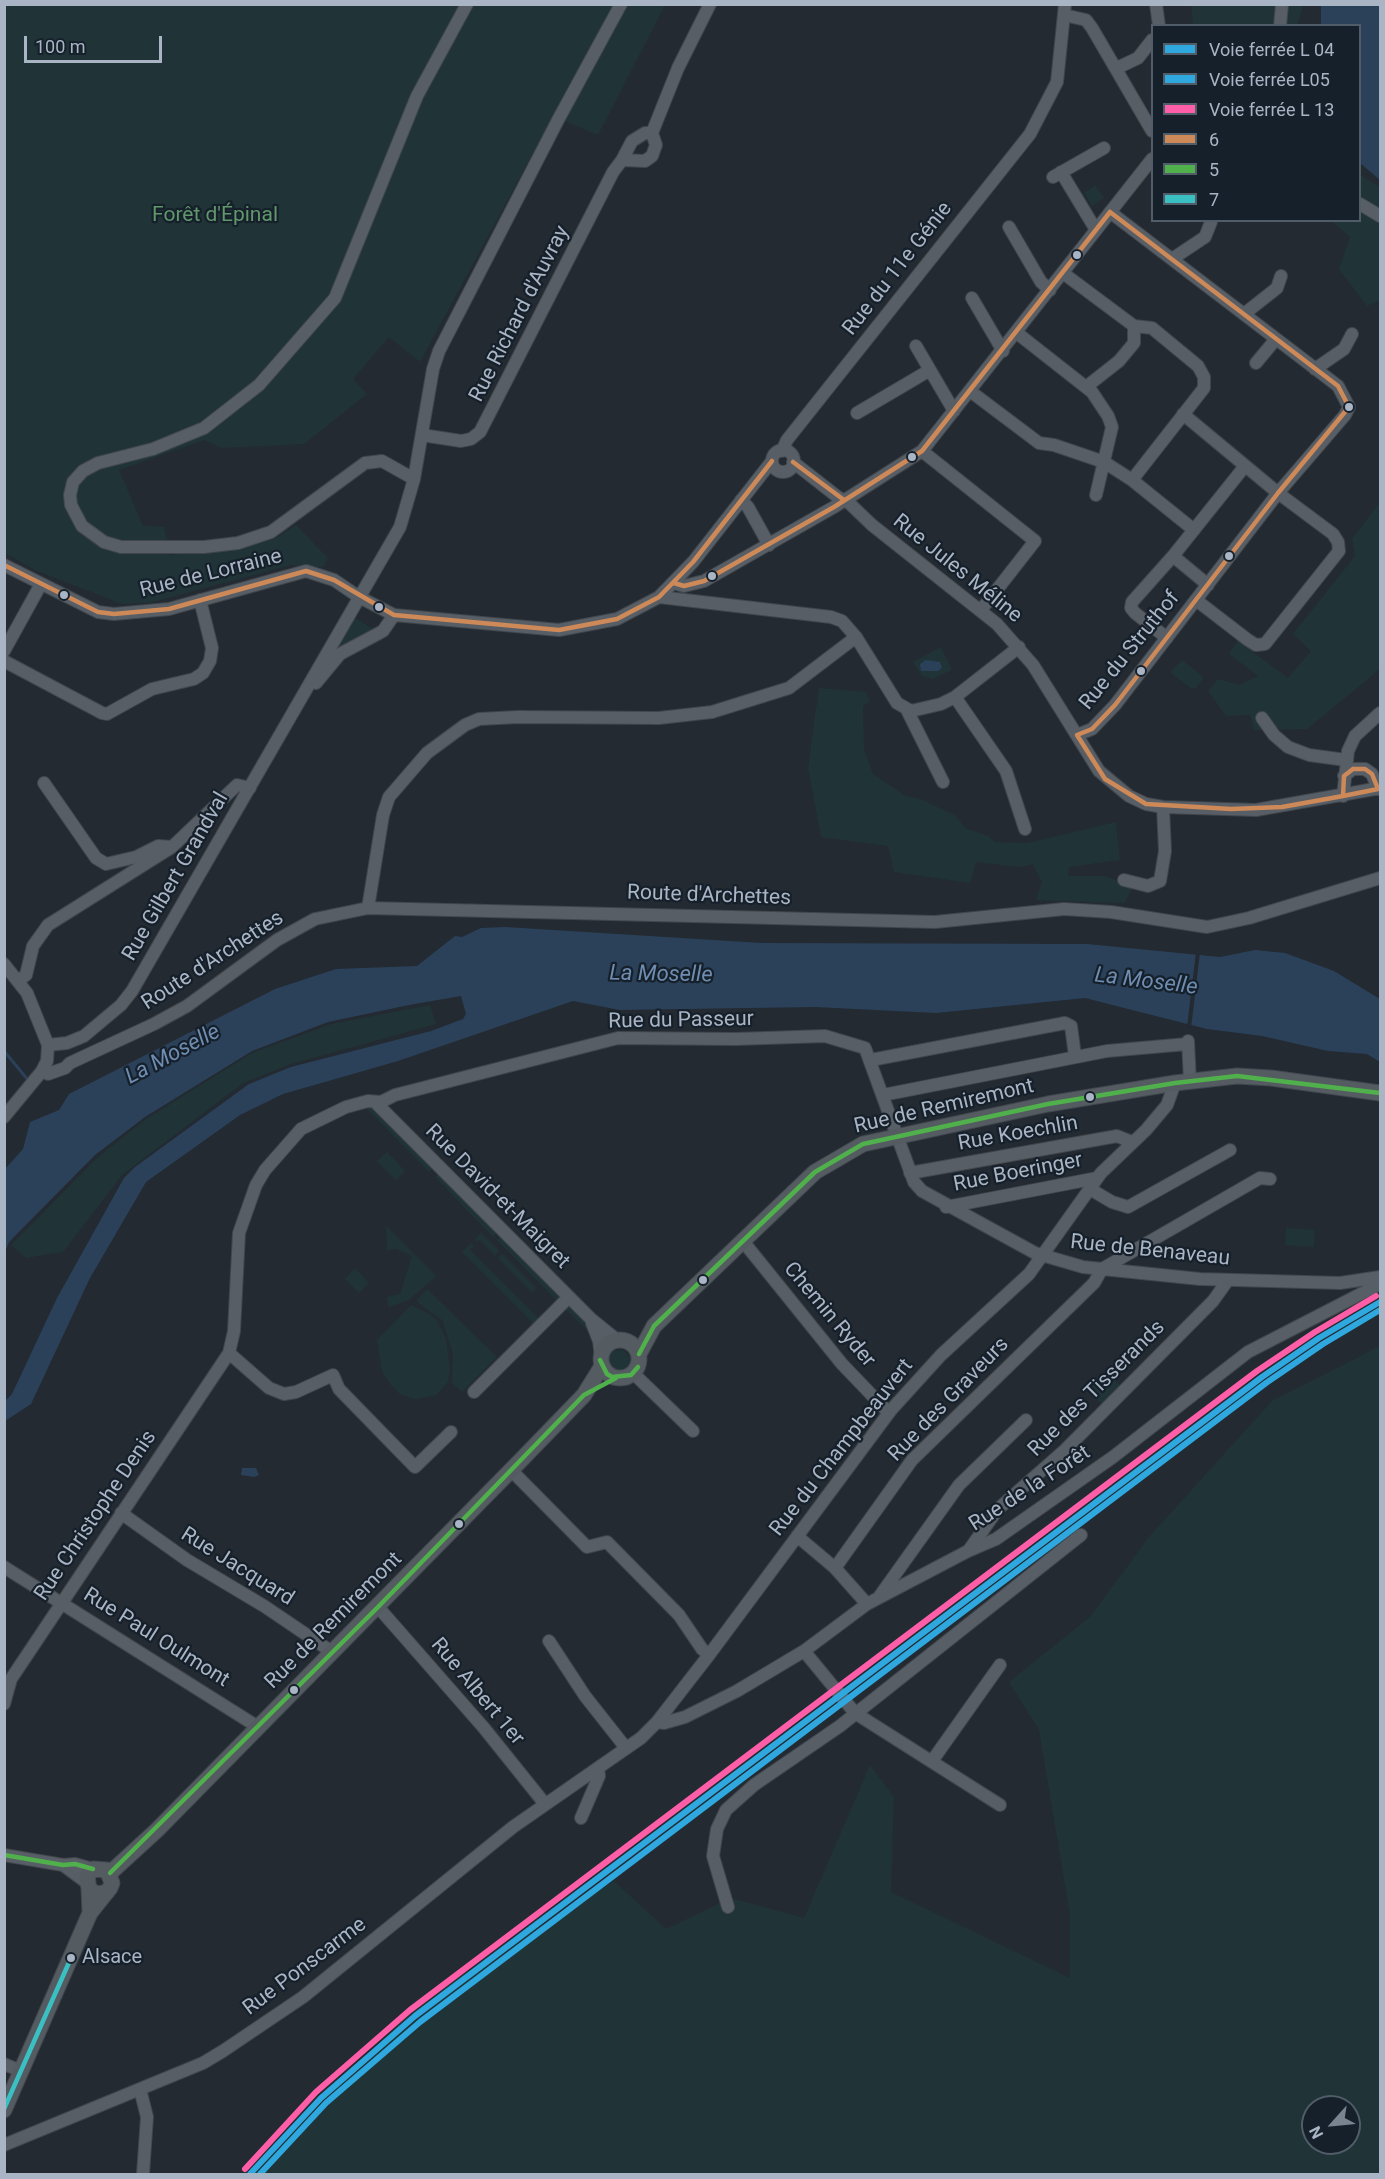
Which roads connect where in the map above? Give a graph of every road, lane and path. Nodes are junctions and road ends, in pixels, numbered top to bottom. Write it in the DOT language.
graph roads {
  1 [pos="467,4"];
  2 [pos="621,4"];
  3 [pos="710,4"];
  4 [pos="1156,4"];
  5 [pos="1282,4"];
  6 [pos="1065,10"];
  7 [pos="1159,24"];
  8 [pos="1280,24"];
  9 [pos="1151,41"];
  10 [pos="1117,68"];
  11 [pos="1151,129"];
  12 [pos="652,133"];
  13 [pos="1104,148"];
  14 [pos="622,160"];
  15 [pos="1151,160"];
  16 [pos="1361,205"];
  17 [pos="1110,212"];
  18 [pos="1380,216"];
  19 [pos="1211,222"];
  20 [pos="1009,227"];
  21 [pos="1096,230"];
  22 [pos="1172,259"];
  23 [pos="1063,273"];
  24 [pos="1281,276"];
  25 [pos="1050,290"];
  26 [pos="972,298"];
  27 [pos="1244,314"];
  28 [pos="1134,326"];
  29 [pos="1017,333"];
  30 [pos="1352,333"];
  31 [pos="1276,339"];
  32 [pos="916,346"];
  33 [pos="1003,351"];
  34 [pos="1256,363"];
  35 [pos="1315,369"];
  36 [pos="930,370"];
  37 [pos="1086,387"];
  38 [pos="970,391"];
  39 [pos="954,411"];
  40 [pos="857,413"];
  41 [pos="1184,414"];
  42 [pos="422,435"];
  43 [pos="922,451"];
  44 [pos="784,461"];
  45 [pos="1104,462"];
  46 [pos="1245,465"];
  47 [pos="414,479"];
  48 [pos="1132,480"];
  49 [pos="1278,494"];
  50 [pos="1096,495"];
  51 [pos="741,500"];
  52 [pos="844,500"];
  53 [pos="1194,530"];
  54 [pos="769,545"];
  55 [pos="1173,556"];
  56 [pos="4,565"];
  57 [pos="674,583"];
  58 [pos="41,584"];
  59 [pos="1208,585"];
  60 [pos="359,597"];
  61 [pos="659,597"];
  62 [pos="200,600"];
  63 [pos="1196,600"];
  64 [pos="981,610"];
  65 [pos="394,615"];
  66 [pos="856,637"];
  67 [pos="1167,638"];
  68 [pos="1019,647"];
  69 [pos="4,651"];
  70 [pos="4,661"];
  71 [pos="307,692"];
  72 [pos="955,697"];
  73 [pos="906,710"];
  74 [pos="1380,713"];
  75 [pos="1262,718"];
  76 [pos="1077,735"];
  77 [pos="1346,760"];
  78 [pos="1344,776"];
  79 [pos="943,782"];
  80 [pos="44,783"];
  81 [pos="250,788"];
  82 [pos="1379,788"];
  83 [pos="1343,796"];
  84 [pos="1163,807"];
  85 [pos="1025,829"];
  86 [pos="171,846"];
  87 [pos="1380,878"];
  88 [pos="1124,880"];
  89 [pos="368,908"];
  90 [pos="4,964"];
  91 [pos="18,981"];
  92 [pos="48,1045"];
  93 [pos="1076,1056"];
  94 [pos="871,1060"];
  95 [pos="44,1066"];
  96 [pos="1183,1082"];
  97 [pos="1380,1093"];
  98 [pos="883,1095"];
  99 [pos="375,1102"];
  100 [pos="4,1117"];
  101 [pos="897,1135"];
  102 [pos="1132,1142"];
  103 [pos="1230,1150"];
  104 [pos="910,1173"];
  105 [pos="1097,1178"];
  106 [pos="1270,1179"];
  107 [pos="1090,1189"];
  108 [pos="946,1206"];
  109 [pos="742,1240"];
  110 [pos="1044,1256"];
  111 [pos="1102,1269"];
  112 [pos="1380,1277"];
  113 [pos="1228,1280"];
  114 [pos="1380,1284"];
  115 [pos="569,1297"];
  116 [pos="591,1319"];
  117 [pos="654,1326"];
  118 [pos="623,1340"];
  119 [pos="229,1353"];
  120 [pos="639,1354"];
  121 [pos="601,1361"];
  122 [pos="633,1373"];
  123 [pos="616,1378"];
  124 [pos="474,1392"];
  125 [pos="584,1395"];
  126 [pos="889,1413"];
  127 [pos="1026,1420"];
  128 [pos="693,1431"];
  129 [pos="451,1432"];
  130 [pos="511,1470"];
  131 [pos="121,1514"];
  132 [pos="1081,1535"];
  133 [pos="797,1536"];
  134 [pos="968,1551"];
  135 [pos="4,1567"];
  136 [pos="835,1568"];
  137 [pos="879,1598"];
  138 [pos="62,1603"];
  139 [pos="867,1604"];
  140 [pos="378,1607"];
  141 [pos="549,1641"];
  142 [pos="804,1651"];
  143 [pos="332,1652"];
  144 [pos="709,1655"];
  145 [pos="1000,1665"];
  146 [pos="4,1704"];
  147 [pos="855,1713"];
  148 [pos="657,1722"];
  149 [pos="258,1727"];
  150 [pos="641,1738"];
  151 [pos="626,1748"];
  152 [pos="932,1761"];
  153 [pos="598,1768"];
  154 [pos="545,1804"];
  155 [pos="1000,1805"];
  156 [pos="581,1818"];
  157 [pos="4,1855"];
  158 [pos="110,1874"];
  159 [pos="90,1880"];
  160 [pos="106,1892"];
  161 [pos="728,1907"];
  162 [pos="90,1913"];
  163 [pos="4,2064"];
  164 [pos="21,2071"];
  165 [pos="140,2089"];
  166 [pos="4,2110"];
  167 [pos="4,2145"];
  168 [pos="143,2175"];
  1 -- 47 [label="street"];
  2 -- 42 [label="street, Rue Gilbert Grandval"];
  3 -- 12 [label="street"];
  4 -- 7 [label="street"];
  5 -- 8 [label="street"];
  6 -- 10 [label="street"];
  6 -- 44 [label="street, Rue du 11e Génie"];
  9 -- 10 [label="street"];
  10 -- 11 [label="street"];
  12 -- 14 [label="street, Rue Richard d'Auvray"];
  12 -- 14 [label="street"];
  13 -- 21 [label="street"];
  14 -- 42 [label="street, Rue Richard d'Auvray"];
  15 -- 17 [label="street"];
  16 -- 18 [label="street"];
  17 -- 21 [label="street"];
  17 -- 22 [label="street"];
  19 -- 22 [label="street"];
  20 -- 25 [label="street"];
  21 -- 23 [label="street"];
  22 -- 27 [label="street"];
  23 -- 25 [label="street"];
  23 -- 28 [label="street"];
  24 -- 27 [label="street"];
  25 -- 29 [label="street"];
  26 -- 33 [label="street"];
  27 -- 31 [label="street"];
  28 -- 37 [label="street"];
  28 -- 41 [label="street"];
  29 -- 33 [label="street"];
  29 -- 37 [label="street"];
  30 -- 35 [label="street"];
  31 -- 34 [label="street"];
  31 -- 35 [label="street"];
  32 -- 36 [label="street"];
  33 -- 38 [label="street"];
  35 -- 49 [label="street, Rue du Struthof"];
  36 -- 39 [label="street"];
  36 -- 40 [label="street"];
  37 -- 45 [label="street"];
  38 -- 39 [label="street"];
  38 -- 45 [label="street"];
  39 -- 43 [label="street"];
  41 -- 46 [label="street"];
  41 -- 48 [label="street"];
  42 -- 47 [label="street, Rue Gilbert Grandval"];
  43 -- 52 [label="street"];
  43 -- 64 [label="street"];
  44 -- 51 [label="street"];
  44 -- 52 [label="street, Rue Jules Méline"];
  45 -- 48 [label="street"];
  45 -- 50 [label="street"];
  46 -- 49 [label="street"];
  46 -- 53 [label="street"];
  47 -- 60 [label="street, Rue Gilbert Grandval"];
  48 -- 53 [label="street"];
  49 -- 59 [label="street, Rue du Struthof"];
  49 -- 63 [label="street"];
  51 -- 54 [label="street"];
  51 -- 57 [label="street"];
  52 -- 54 [label="street"];
  52 -- 64 [label="street, Rue Jules Méline"];
  53 -- 55 [label="street"];
  54 -- 57 [label="street"];
  55 -- 59 [label="street, Rue du Struthof"];
  55 -- 67 [label="street"];
  56 -- 58 [label="street, Rue de Lorraine"];
  57 -- 61 [label="street"];
  58 -- 62 [label="street, Rue de Lorraine"];
  58 -- 69 [label="street"];
  59 -- 63 [label="street, Rue du Struthof"];
  60 -- 62 [label="street, Rue de Lorraine"];
  60 -- 65 [label="street, Rue de Lorraine"];
  60 -- 71 [label="street, Rue Gilbert Grandval"];
  61 -- 65 [label="street"];
  61 -- 66 [label="street"];
  62 -- 70 [label="street"];
  63 -- 67 [label="street, Rue du Struthof"];
  64 -- 68 [label="street, Rue Jules Méline"];
  65 -- 71 [label="street, Rue Gilbert Grandval"];
  66 -- 73 [label="street"];
  66 -- 89 [label="street"];
  67 -- 76 [label="street, Rue du Struthof"];
  68 -- 72 [label="street"];
  68 -- 76 [label="street, Rue Jules Méline"];
  71 -- 81 [label="street, Rue Gilbert Grandval"];
  72 -- 73 [label="street"];
  72 -- 85 [label="street"];
  73 -- 79 [label="street"];
  74 -- 77 [label="street"];
  75 -- 77 [label="street"];
  76 -- 84 [label="street, Rue Jules Méline"];
  77 -- 78 [label="street"];
  78 -- 82 [label="street"];
  78 -- 83 [label="street"];
  80 -- 86 [label="street"];
  81 -- 86 [label="street"];
  81 -- 92 [label="street, Rue Gilbert Grandval"];
  82 -- 83 [label="street, Rue Jules Méline"];
  83 -- 84 [label="street, Rue Jules Méline"];
  84 -- 88 [label="street"];
  86 -- 91 [label="street"];
  87 -- 89 [label="street, Route d'Archettes"];
  89 -- 95 [label="street, Route d'Archettes"];
  90 -- 91 [label="street"];
  91 -- 92 [label="street"];
  92 -- 95 [label="street"];
  93 -- 94 [label="street"];
  93 -- 96 [label="street"];
  93 -- 98 [label="street"];
  94 -- 98 [label="street"];
  94 -- 99 [label="street, Rue du Passeur"];
  95 -- 100 [label="street"];
  96 -- 97 [label="main road, Rue de Remiremont"];
  96 -- 101 [label="main road, Rue de Remiremont"];
  96 -- 102 [label="street, Rue du Champbeauvert"];
  98 -- 101 [label="street"];
  99 -- 115 [label="street, Rue David-et-Maigret"];
  99 -- 119 [label="street, Rue du Passeur"];
  101 -- 104 [label="street, Rue de Benaveau"];
  101 -- 109 [label="main road, Rue de Remiremont"];
  102 -- 104 [label="street, Rue Koechlin"];
  102 -- 105 [label="street, Rue du Champbeauvert"];
  103 -- 107 [label="street"];
  104 -- 108 [label="street, Rue de Benaveau"];
  105 -- 107 [label="street, Rue du Champbeauvert"];
  105 -- 108 [label="street, Rue Boeringer"];
  106 -- 111 [label="street"];
  107 -- 110 [label="street, Rue du Champbeauvert"];
  108 -- 110 [label="street, Rue de Benaveau"];
  109 -- 117 [label="main road, Rue de Remiremont"];
  109 -- 126 [label="street, Chemin Ryder"];
  110 -- 111 [label="street, Rue de Benaveau"];
  110 -- 126 [label="street, Rue du Champbeauvert"];
  111 -- 113 [label="street, Rue de Benaveau"];
  111 -- 136 [label="street, Rue des Graveurs"];
  112 -- 113 [label="street, Rue de Benaveau"];
  113 -- 134 [label="street, Rue des Tisserands"];
  114 -- 134 [label="street, Rue de la Forêt"];
  115 -- 116 [label="street, Rue David-et-Maigret"];
  115 -- 124 [label="street"];
  116 -- 118 [label="street, Rue David-et-Maigret"];
  116 -- 121 [label="street, Rue David-et-Maigret"];
  117 -- 118 [label="main road, Rue de Remiremont"];
  117 -- 120 [label="main road, Rue de Remiremont"];
  118 -- 120 [label="main road"];
  118 -- 121 [label="main road"];
  119 -- 129 [label="street"];
  119 -- 131 [label="street, Rue Christophe Denis"];
  120 -- 122 [label="main road"];
  121 -- 123 [label="main road"];
  121 -- 125 [label="main road, Rue de Remiremont"];
  122 -- 123 [label="main road"];
  122 -- 128 [label="street"];
  123 -- 125 [label="main road, Rue de Remiremont"];
  125 -- 130 [label="main road, Rue de Remiremont"];
  126 -- 133 [label="street, Rue du Champbeauvert"];
  127 -- 137 [label="street"];
  130 -- 140 [label="main road, Rue de Remiremont"];
  130 -- 144 [label="street"];
  131 -- 138 [label="street, Rue Christophe Denis"];
  131 -- 143 [label="street, Rue Jacquard"];
  132 -- 147 [label="street"];
  133 -- 136 [label="street"];
  133 -- 144 [label="street, Rue du Champbeauvert"];
  134 -- 137 [label="street, Rue de la Forêt"];
  135 -- 138 [label="street, Rue Paul Oulmont"];
  136 -- 139 [label="street"];
  137 -- 139 [label="street, Rue de la Forêt"];
  138 -- 146 [label="street, Rue Christophe Denis"];
  138 -- 149 [label="street, Rue Paul Oulmont"];
  139 -- 142 [label="street, Rue de la Forêt"];
  140 -- 143 [label="main road, Rue de Remiremont"];
  140 -- 154 [label="street, Rue Albert 1er"];
  141 -- 151 [label="street"];
  142 -- 147 [label="street"];
  142 -- 148 [label="street, Rue de la Forêt"];
  143 -- 149 [label="main road, Rue de Remiremont"];
  144 -- 148 [label="street, Rue du Champbeauvert"];
  145 -- 152 [label="street"];
  147 -- 152 [label="street"];
  147 -- 161 [label="street"];
  148 -- 150 [label="street, Rue du Champbeauvert"];
  149 -- 158 [label="main road, Rue de Remiremont"];
  150 -- 151 [label="street, Rue Ponscarme"];
  151 -- 153 [label="street, Rue Ponscarme"];
  152 -- 155 [label="street"];
  153 -- 154 [label="street, Rue Ponscarme"];
  153 -- 156 [label="street"];
  154 -- 165 [label="street, Rue Ponscarme"];
  157 -- 159 [label="street"];
  158 -- 159 [label="main road"];
  158 -- 160 [label="main road"];
  159 -- 160 [label="main road"];
  159 -- 162 [label="main road"];
  160 -- 162 [label="main road"];
  162 -- 164 [label="main road"];
  163 -- 164 [label="street"];
  164 -- 166 [label="main road"];
  165 -- 167 [label="street, Rue Ponscarme"];
  165 -- 168 [label="street"];
}
